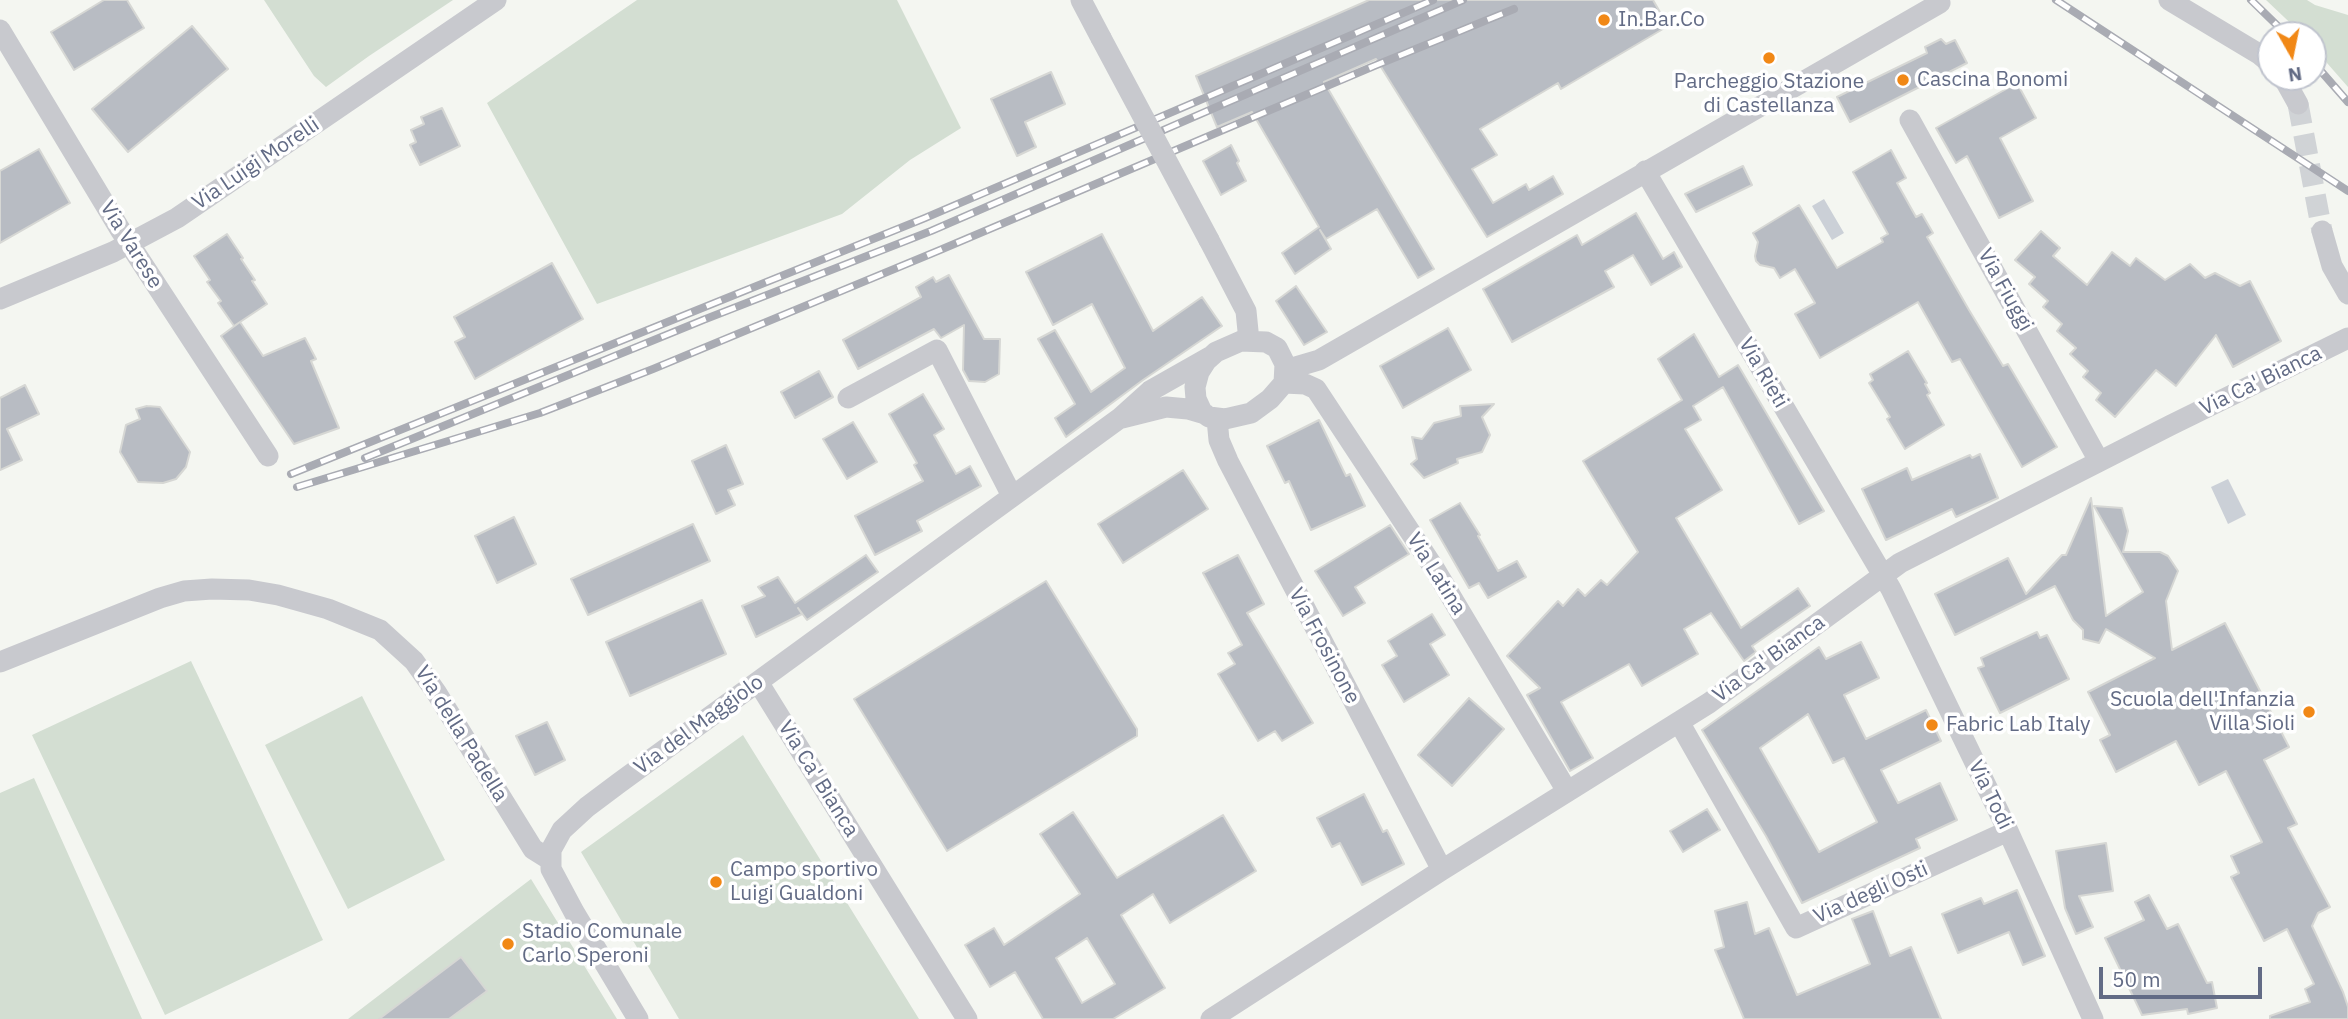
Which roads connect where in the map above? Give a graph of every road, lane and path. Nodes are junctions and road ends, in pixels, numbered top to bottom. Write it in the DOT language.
graph roads {
  1 [pos="496,0"];
  2 [pos="1081,0"];
  3 [pos="2169,0"];
  4 [pos="1940,3"];
  5 [pos="0,30"];
  6 [pos="2257,53"];
  7 [pos="2291,91"];
  8 [pos="2298,104"];
  9 [pos="1910,120"];
  10 [pos="1644,171"];
  11 [pos="2322,231"];
  12 [pos="130,244"];
  13 [pos="2348,294"];
  14 [pos="0,299"];
  15 [pos="2348,338"];
  16 [pos="1249,341"];
  17 [pos="1210,357"];
  18 [pos="1285,376"];
  19 [pos="848,398"];
  20 [pos="1211,417"];
  21 [pos="1120,418"];
  22 [pos="268,456"];
  23 [pos="2099,461"];
  24 [pos="1012,496"];
  25 [pos="1882,575"];
  26 [pos="0,662"];
  27 [pos="758,682"];
  28 [pos="1679,722"];
  29 [pos="1567,791"];
  30 [pos="2008,831"];
  31 [pos="550,859"];
  32 [pos="1441,870"];
  33 [pos="638,1019"];
  34 [pos="967,1019"];
  35 [pos="1212,1019"];
  36 [pos="2093,1019"];
  1 -- 12 [label="street, Via Luigi Morelli"];
  2 -- 16 [label="street, bridge"];
  3 -- 6 [label="street"];
  4 -- 10 [label="street"];
  5 -- 12 [label="street, Via Varese"];
  7 -- 8 [label="street"];
  9 -- 23 [label="street, Via Fiuggi"];
  10 -- 18 [label="street"];
  10 -- 25 [label="street, Via Rieti"];
  11 -- 13 [label="street"];
  12 -- 14 [label="street, Via Luigi Morelli"];
  12 -- 22 [label="street, Via Varese"];
  15 -- 23 [label="street, Via Ca' Bianca"];
  16 -- 17 [label="street"];
  16 -- 18 [label="street"];
  17 -- 20 [label="street"];
  17 -- 21 [label="street, Via del Maggiolo"];
  18 -- 20 [label="street"];
  18 -- 29 [label="street, Via Latina"];
  19 -- 24 [label="street"];
  20 -- 21 [label="street, Via del Maggiolo"];
  20 -- 32 [label="street, Via Frosinone"];
  21 -- 24 [label="street, Via del Maggiolo"];
  23 -- 25 [label="street, Via Ca' Bianca"];
  24 -- 27 [label="street, Via del Maggiolo"];
  25 -- 28 [label="street, Via Ca' Bianca"];
  25 -- 30 [label="street, Via Todi"];
  26 -- 31 [label="street, Via della Padella"];
  27 -- 31 [label="street, Via del Maggiolo"];
  27 -- 34 [label="street, Via Ca' Bianca"];
  28 -- 29 [label="street, Via Ca' Bianca"];
  28 -- 30 [label="street, Via degli Osti"];
  29 -- 32 [label="street, Via Ca' Bianca"];
  30 -- 36 [label="street, Via Todi"];
  31 -- 33 [label="street"];
  32 -- 35 [label="street, Via Ca' Bianca"];
}
